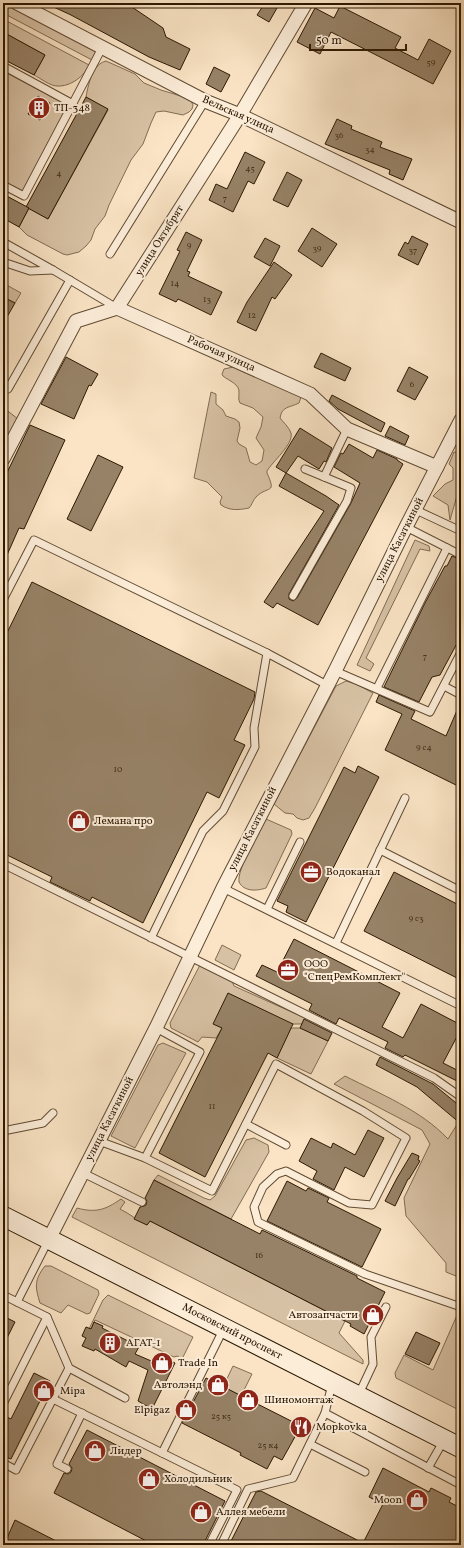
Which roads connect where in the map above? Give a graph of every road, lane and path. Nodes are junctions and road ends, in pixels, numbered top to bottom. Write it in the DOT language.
graph roads {
  1 [pos="17,3"];
  2 [pos="306,3"];
  3 [pos="102,48"];
  4 [pos="3,66"];
  5 [pos="205,101"];
  6 [pos="73,104"];
  7 [pos="240,115"];
  8 [pos="3,185"];
  9 [pos="461,222"];
  10 [pos="3,242"];
  11 [pos="110,254"];
  12 [pos="3,262"];
  13 [pos="53,270"];
  14 [pos="70,280"];
  15 [pos="117,308"];
  16 [pos="8,389"];
  17 [pos="461,420"];
  18 [pos="347,429"];
  19 [pos="3,459"];
  20 [pos="437,467"];
  21 [pos="305,469"];
  22 [pos="324,477"];
  23 [pos="416,510"];
  24 [pos="406,527"];
  25 [pos="461,531"];
  26 [pos="447,548"];
  27 [pos="461,555"];
  28 [pos="293,596"];
  29 [pos="3,600"];
  30 [pos="461,652"];
  31 [pos="267,653"];
  32 [pos="335,671"];
  33 [pos="327,685"];
  34 [pos="444,686"];
  35 [pos="377,688"];
  36 [pos="461,695"];
  37 [pos="405,798"];
  38 [pos="300,842"];
  39 [pos="380,850"];
  40 [pos="3,864"];
  41 [pos="223,888"];
  42 [pos="461,892"];
  43 [pos="267,909"];
  44 [pos="151,938"];
  45 [pos="336,943"];
  46 [pos="190,957"];
  47 [pos="461,1006"];
  48 [pos="156,1028"];
  49 [pos="461,1097"];
  50 [pos="53,1113"];
  51 [pos="246,1124"];
  52 [pos="3,1132"];
  53 [pos="99,1141"];
  54 [pos="286,1145"];
  55 [pos="145,1158"];
  56 [pos="83,1173"];
  57 [pos="142,1202"];
  58 [pos="3,1216"];
  59 [pos="49,1239"];
  60 [pos="3,1295"];
  61 [pos="17,1302"];
  62 [pos="386,1307"];
  63 [pos="461,1307"];
  64 [pos="47,1317"];
  65 [pos="224,1328"];
  66 [pos="69,1368"];
  67 [pos="333,1383"];
  68 [pos="358,1396"];
  69 [pos="125,1398"];
  70 [pos="53,1399"];
  71 [pos="3,1404"];
  72 [pos="82,1413"];
  73 [pos="325,1413"];
  74 [pos="310,1444"];
  75 [pos="453,1444"];
  76 [pos="162,1453"];
  77 [pos="3,1463"];
  78 [pos="428,1468"];
  79 [pos="67,1469"];
  80 [pos="365,1472"];
  81 [pos="461,1485"];
  82 [pos="248,1489"];
  83 [pos="237,1490"];
  84 [pos="209,1545"];
  85 [pos="221,1545"];
  1 -- 3 [label="street, Вельская улица"];
  2 -- 7 [label="street, улица Октябрят"];
  3 -- 5 [label="street, Вельская улица"];
  3 -- 6 [label="lane"];
  4 -- 6 [label="lane"];
  5 -- 7 [label="street, Вельская улица"];
  5 -- 11 [label="lane"];
  6 -- 8 [label="lane"];
  7 -- 9 [label="street, Вельская улица"];
  7 -- 15 [label="street, улица Октябрят"];
  10 -- 13 [label="lane, Рабочая улица"];
  12 -- 13 [label="lane"];
  13 -- 14 [label="lane, Рабочая улица"];
  14 -- 15 [label="lane, Рабочая улица"];
  14 -- 16 [label="lane"];
  15 -- 18 [label="street, Рабочая улица"];
  15 -- 19 [label="street"];
  17 -- 20 [label="street, улица Касаткиной"];
  18 -- 20 [label="street, Рабочая улица"];
  18 -- 22 [label="lane"];
  20 -- 23 [label="street, улица Касаткиной"];
  21 -- 22 [label="lane"];
  22 -- 28 [label="lane"];
  23 -- 24 [label="street, улица Касаткиной"];
  23 -- 25 [label="lane"];
  24 -- 26 [label="lane"];
  24 -- 32 [label="street, улица Касаткиной"];
  26 -- 27 [label="lane"];
  26 -- 35 [label="lane"];
  29 -- 31 [label="lane"];
  30 -- 34 [label="lane"];
  31 -- 33 [label="lane"];
  31 -- 44 [label="lane"];
  32 -- 33 [label="street, улица Касаткиной"];
  32 -- 35 [label="lane"];
  33 -- 41 [label="street, улица Касаткиной"];
  34 -- 35 [label="lane"];
  34 -- 36 [label="lane"];
  37 -- 39 [label="lane"];
  38 -- 43 [label="lane"];
  39 -- 42 [label="lane"];
  39 -- 45 [label="lane"];
  40 -- 44 [label="lane"];
  41 -- 43 [label="lane"];
  41 -- 46 [label="street, улица Касаткиной"];
  43 -- 45 [label="lane"];
  44 -- 46 [label="lane"];
  45 -- 47 [label="lane"];
  46 -- 48 [label="street, улица Касаткиной"];
  46 -- 49 [label="lane"];
  48 -- 53 [label="street, улица Касаткиной"];
  48 -- 55 [label="lane"];
  50 -- 52 [label="lane"];
  51 -- 54 [label="lane"];
  51 -- 55 [label="lane"];
  51 -- 63 [label="lane"];
  53 -- 55 [label="lane"];
  53 -- 56 [label="street, улица Касаткиной"];
  56 -- 57 [label="lane"];
  56 -- 59 [label="street, улица Касаткиной"];
  58 -- 59 [label="main road, Московский проспект"];
  59 -- 61 [label="lane"];
  59 -- 65 [label="main road, Московский проспект"];
  60 -- 61 [label="lane"];
  61 -- 64 [label="lane"];
  62 -- 68 [label="lane"];
  64 -- 66 [label="lane"];
  64 -- 71 [label="lane"];
  65 -- 67 [label="main road, Московский проспект"];
  65 -- 76 [label="lane"];
  66 -- 69 [label="lane"];
  66 -- 70 [label="lane"];
  67 -- 68 [label="main road, Московский проспект"];
  67 -- 73 [label="lane"];
  68 -- 75 [label="main road, Московский проспект"];
  70 -- 72 [label="lane"];
  70 -- 77 [label="lane"];
  72 -- 76 [label="lane"];
  72 -- 79 [label="lane"];
  73 -- 74 [label="lane"];
  73 -- 78 [label="lane"];
  74 -- 80 [label="lane"];
  74 -- 82 [label="lane"];
  75 -- 78 [label="lane"];
  76 -- 83 [label="lane"];
  78 -- 81 [label="lane"];
  82 -- 83 [label="lane"];
  82 -- 85 [label="lane"];
  83 -- 84 [label="lane"];
}
